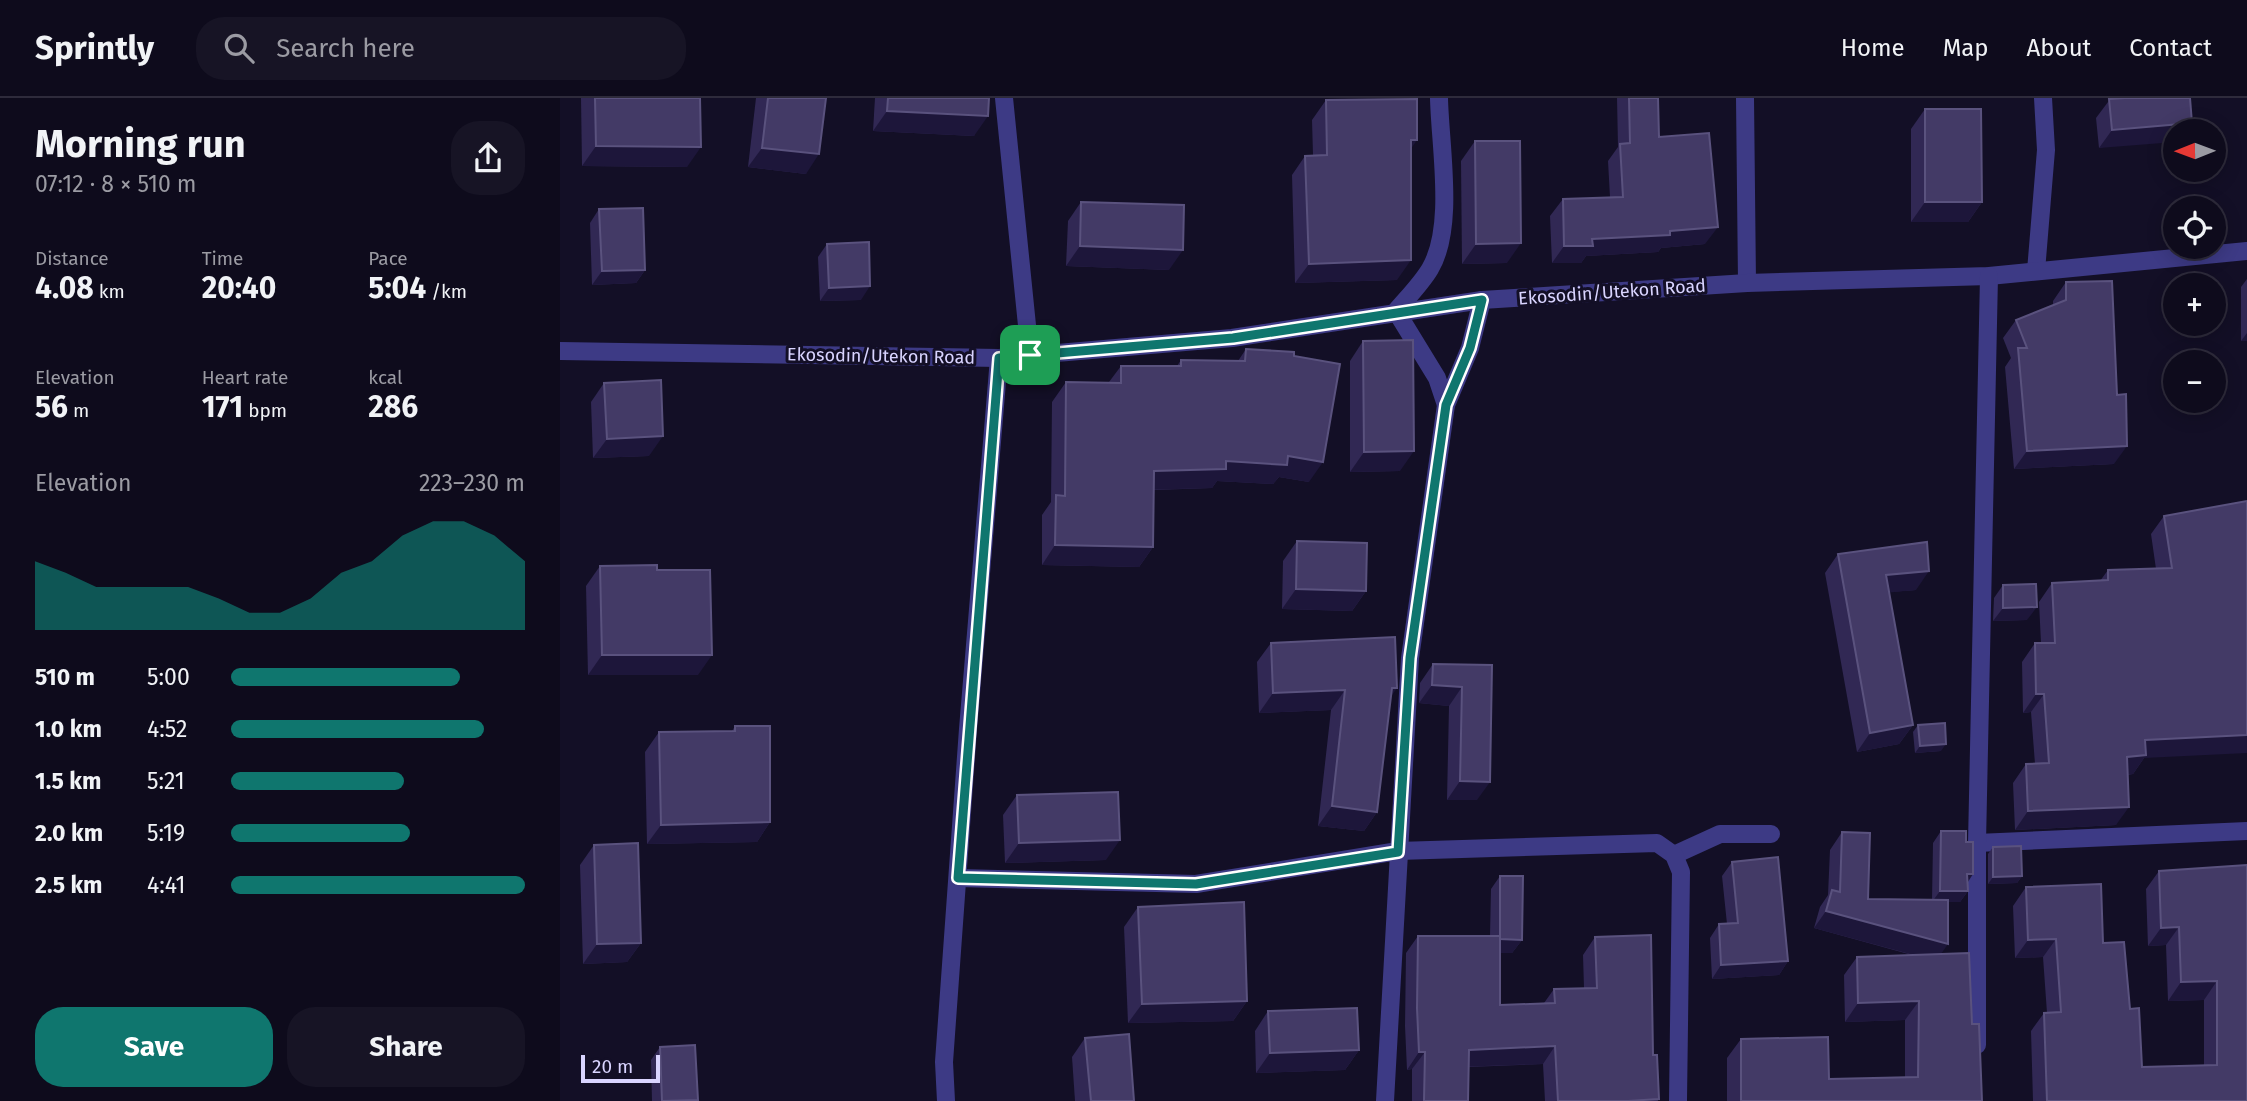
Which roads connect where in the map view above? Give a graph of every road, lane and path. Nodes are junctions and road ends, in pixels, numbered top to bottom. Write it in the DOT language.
graph roads {
  1 [pos="1004,98"];
  2 [pos="1439,98"];
  3 [pos="1745,98"];
  4 [pos="2043,98"];
  5 [pos="2247,251"];
  6 [pos="2036,271"];
  7 [pos="1989,276"];
  8 [pos="1747,283"];
  9 [pos="1482,300"];
  10 [pos="1396,311"];
  11 [pos="560,351"];
  12 [pos="1030,355"];
  13 [pos="999,358"];
  14 [pos="1446,405"];
  15 [pos="2247,831"];
  16 [pos="1771,834"];
  17 [pos="1977,843"];
  18 [pos="1398,852"];
  19 [pos="1674,855"];
  20 [pos="958,878"];
  21 [pos="1978,1060"];
  22 [pos="946,1101"];
  23 [pos="1385,1101"];
  24 [pos="1678,1101"];
  1 -- 12 [label="street"];
  2 -- 10 [label="street"];
  3 -- 8 [label="street"];
  4 -- 6 [label="street"];
  5 -- 6 [label="street, Ekosodin/Utekon Road"];
  6 -- 7 [label="street, Ekosodin/Utekon Road"];
  7 -- 8 [label="street, Ekosodin/Utekon Road"];
  7 -- 17 [label="street"];
  8 -- 9 [label="street, Ekosodin/Utekon Road"];
  9 -- 10 [label="street, Ekosodin/Utekon Road"];
  9 -- 14 [label="street"];
  10 -- 12 [label="street, Ekosodin/Utekon Road"];
  10 -- 14 [label="street"];
  11 -- 13 [label="street, Ekosodin/Utekon Road"];
  12 -- 13 [label="street, Ekosodin/Utekon Road"];
  13 -- 20 [label="street"];
  14 -- 18 [label="street"];
  15 -- 17 [label="street"];
  16 -- 19 [label="street"];
  17 -- 21 [label="street"];
  18 -- 19 [label="street"];
  18 -- 20 [label="street"];
  18 -- 23 [label="street"];
  19 -- 24 [label="street"];
  20 -- 22 [label="street"];
}
